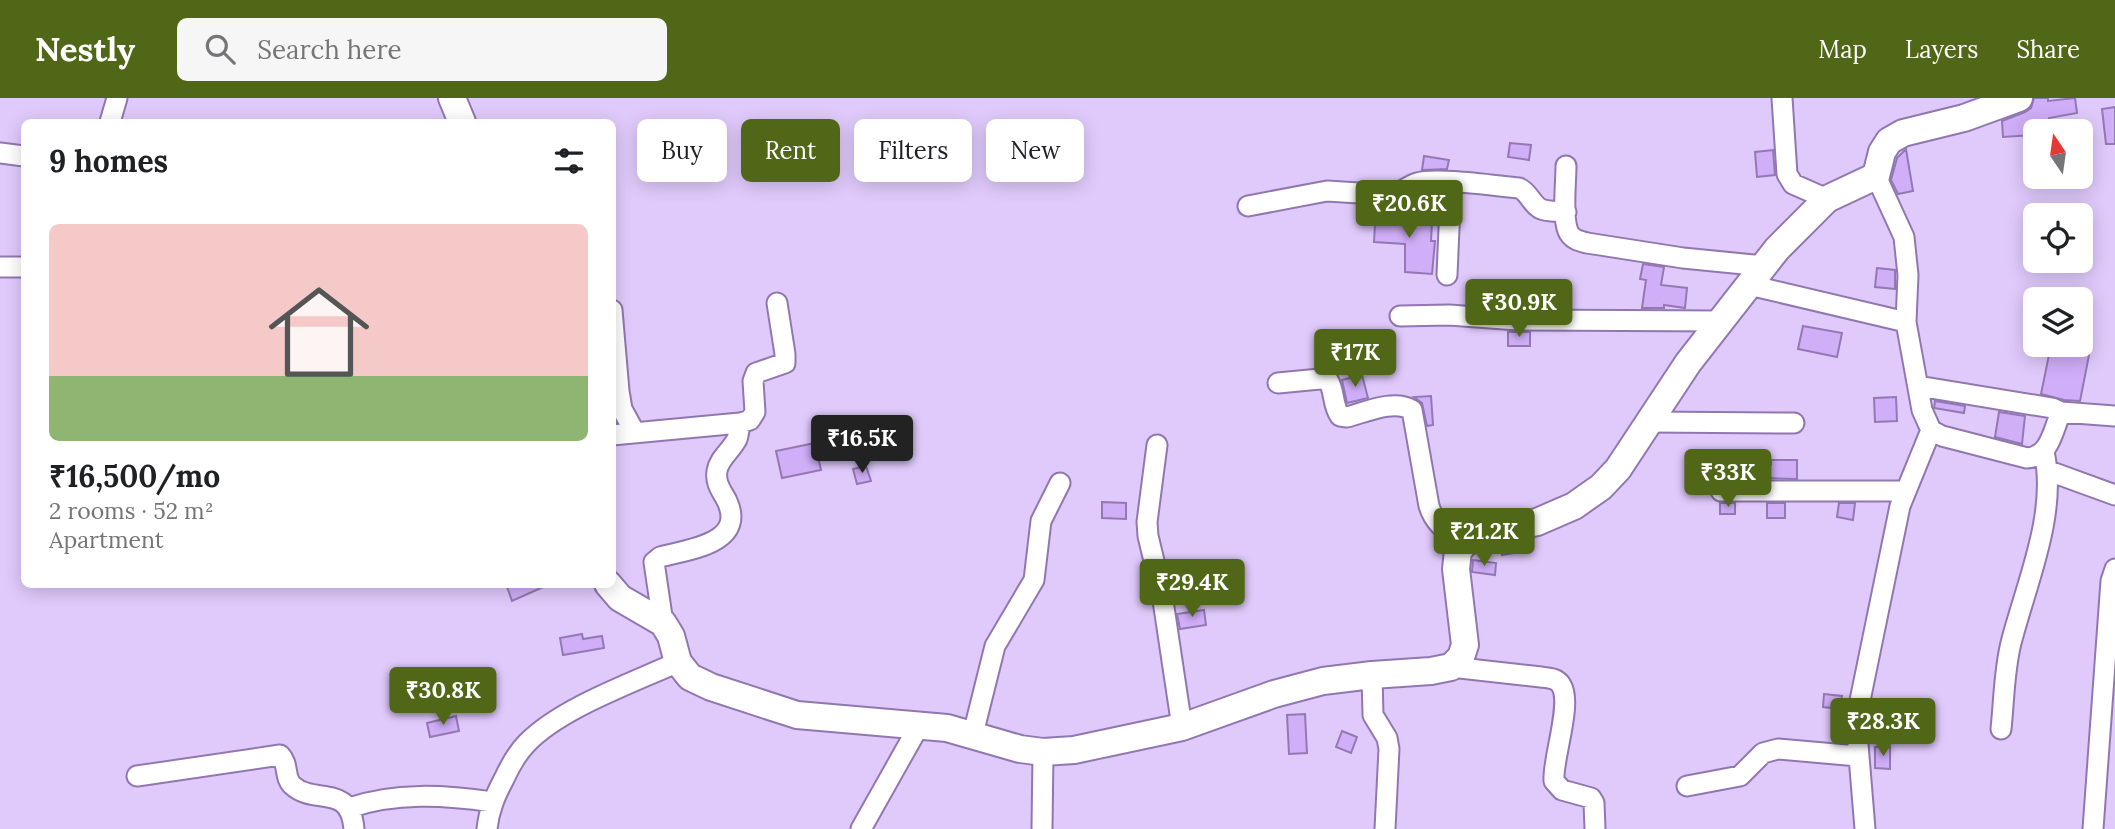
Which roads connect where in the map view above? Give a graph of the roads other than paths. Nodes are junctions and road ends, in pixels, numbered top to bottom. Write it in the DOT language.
graph roads {
  1 [pos="117,98"];
  2 [pos="452,98"];
  3 [pos="1782,98"];
  4 [pos="2019,98"];
  5 [pos="111,119"];
  6 [pos="461,119"];
  7 [pos="0,153"];
  8 [pos="21,156"];
  9 [pos="1566,166"];
  10 [pos="1876,176"];
  11 [pos="1451,182"];
  12 [pos="1827,199"];
  13 [pos="1248,206"];
  14 [pos="1566,212"];
  15 [pos="0,267"];
  16 [pos="21,267"];
  17 [pos="1447,275"];
  18 [pos="1756,276"];
  19 [pos="777,303"];
  20 [pos="1400,316"];
  21 [pos="1721,321"];
  22 [pos="1906,322"];
  23 [pos="616,364"];
  24 [pos="1278,383"];
  25 [pos="1918,386"];
  26 [pos="2061,412"];
  27 [pos="2115,416"];
  28 [pos="1648,422"];
  29 [pos="740,423"];
  30 [pos="1794,424"];
  31 [pos="1931,430"];
  32 [pos="634,431"];
  33 [pos="616,434"];
  34 [pos="1157,445"];
  35 [pos="2046,462"];
  36 [pos="1060,483"];
  37 [pos="1721,491"];
  38 [pos="1905,491"];
  39 [pos="2115,495"];
  40 [pos="1464,544"];
  41 [pos="2115,569"];
  42 [pos="611,588"];
  43 [pos="663,623"];
  44 [pos="2111,623"];
  45 [pos="678,662"];
  46 [pos="1451,667"];
  47 [pos="1372,675"];
  48 [pos="920,724"];
  49 [pos="1182,727"];
  50 [pos="2001,730"];
  51 [pos="973,734"];
  52 [pos="1043,752"];
  53 [pos="1857,756"];
  54 [pos="137,776"];
  55 [pos="1687,786"];
  56 [pos="492,802"];
  57 [pos="349,808"];
  58 [pos="354,829"];
  59 [pos="487,829"];
  60 [pos="861,829"];
  61 [pos="1042,829"];
  62 [pos="1385,829"];
  63 [pos="1595,829"];
  64 [pos="1865,829"];
  65 [pos="2092,829"];
  1 -- 5 [label="street"];
  2 -- 6 [label="street"];
  3 -- 12 [label="street"];
  4 -- 10 [label="street"];
  7 -- 8 [label="street"];
  9 -- 14 [label="street"];
  10 -- 12 [label="street"];
  10 -- 22 [label="street"];
  11 -- 13 [label="street"];
  11 -- 14 [label="street"];
  11 -- 17 [label="street"];
  12 -- 18 [label="street"];
  14 -- 18 [label="street"];
  15 -- 16 [label="street"];
  18 -- 21 [label="street"];
  18 -- 22 [label="street"];
  19 -- 29 [label="street"];
  20 -- 21 [label="street"];
  21 -- 28 [label="street"];
  22 -- 25 [label="street"];
  23 -- 32 [label="street"];
  24 -- 40 [label="street"];
  25 -- 26 [label="street"];
  25 -- 31 [label="street"];
  26 -- 27 [label="street"];
  26 -- 35 [label="street"];
  28 -- 30 [label="street"];
  28 -- 40 [label="street"];
  29 -- 32 [label="street"];
  29 -- 43 [label="street"];
  31 -- 35 [label="street"];
  31 -- 38 [label="street"];
  32 -- 33 [label="street"];
  34 -- 49 [label="street"];
  35 -- 39 [label="street"];
  35 -- 50 [label="street"];
  36 -- 51 [label="street"];
  37 -- 38 [label="street"];
  38 -- 53 [label="street"];
  40 -- 46 [label="street"];
  41 -- 44 [label="street"];
  42 -- 43 [label="street"];
  43 -- 45 [label="street"];
  44 -- 65 [label="street"];
  45 -- 48 [label="street"];
  45 -- 56 [label="street"];
  46 -- 47 [label="street"];
  46 -- 63 [label="street"];
  47 -- 49 [label="street"];
  47 -- 62 [label="street"];
  48 -- 51 [label="street"];
  48 -- 60 [label="street"];
  49 -- 52 [label="street"];
  51 -- 52 [label="street"];
  52 -- 61 [label="street"];
  53 -- 55 [label="street"];
  53 -- 64 [label="street"];
  54 -- 57 [label="street"];
  56 -- 57 [label="street"];
  56 -- 59 [label="street"];
  57 -- 58 [label="street"];
}
